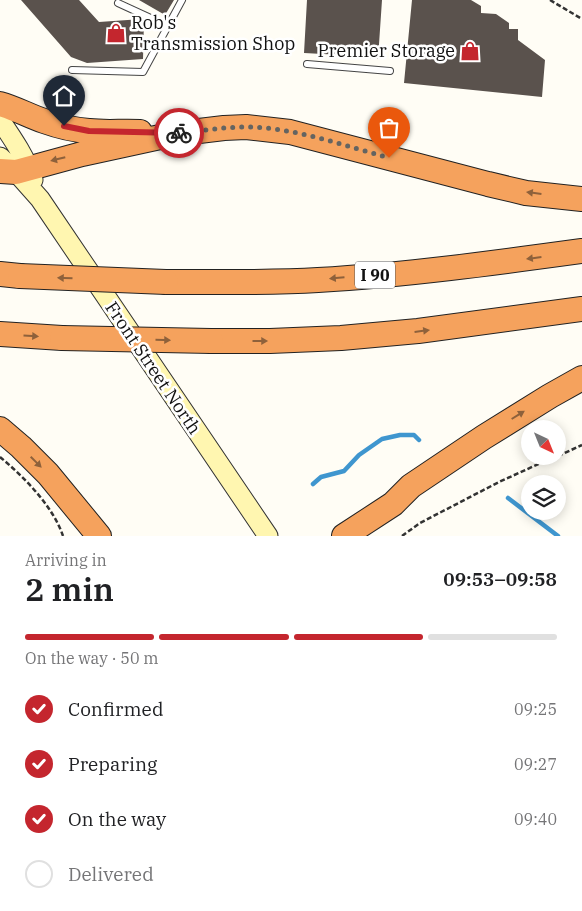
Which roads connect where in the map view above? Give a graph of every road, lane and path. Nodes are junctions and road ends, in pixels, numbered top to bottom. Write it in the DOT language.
graph roads {
  1 [pos="182,0"];
  2 [pos="550,0"];
  3 [pos="118,3"];
  4 [pos="582,19"];
  5 [pos="168,26"];
  6 [pos="307,64"];
  7 [pos="72,70"];
  8 [pos="390,70"];
  9 [pos="0,104"];
  10 [pos="0,120"];
  11 [pos="174,134"];
  12 [pos="11,167"];
  13 [pos="582,199"];
  14 [pos="582,251"];
  15 [pos="10,275"];
  16 [pos="582,309"];
  17 [pos="0,334"];
  18 [pos="582,378"];
  19 [pos="582,396"];
  20 [pos="0,429"];
  21 [pos="582,446"];
  22 [pos="566,452"];
  23 [pos="0,457"];
  24 [pos="537,465"];
  25 [pos="377,519"];
  26 [pos="63,536"];
  27 [pos="99,536"];
  28 [pos="268,536"];
  29 [pos="344,536"];
  30 [pos="402,536"];
  1 -- 5 [label="lane"];
  2 -- 4 [label="path"];
  3 -- 5 [label="lane"];
  5 -- 7 [label="lane"];
  6 -- 8 [label="lane"];
  9 -- 11 [label="highway"];
  10 -- 12 [label="main road, Front Street North"];
  11 -- 12 [label="highway, one-way"];
  13 -- 11 [label="highway, one-way"];
  12 -- 28 [label="main road, Front Street North"];
  14 -- 15 [label="highway, I 90, one-way, bridge"];
  17 -- 16 [label="highway, one-way, bridge"];
  25 -- 18 [label="highway, one-way"];
  19 -- 25 [label="highway"];
  20 -- 27 [label="highway, one-way"];
  21 -- 22 [label="path"];
  23 -- 26 [label="path"];
  24 -- 30 [label="path"];
  25 -- 29 [label="highway"];
}
